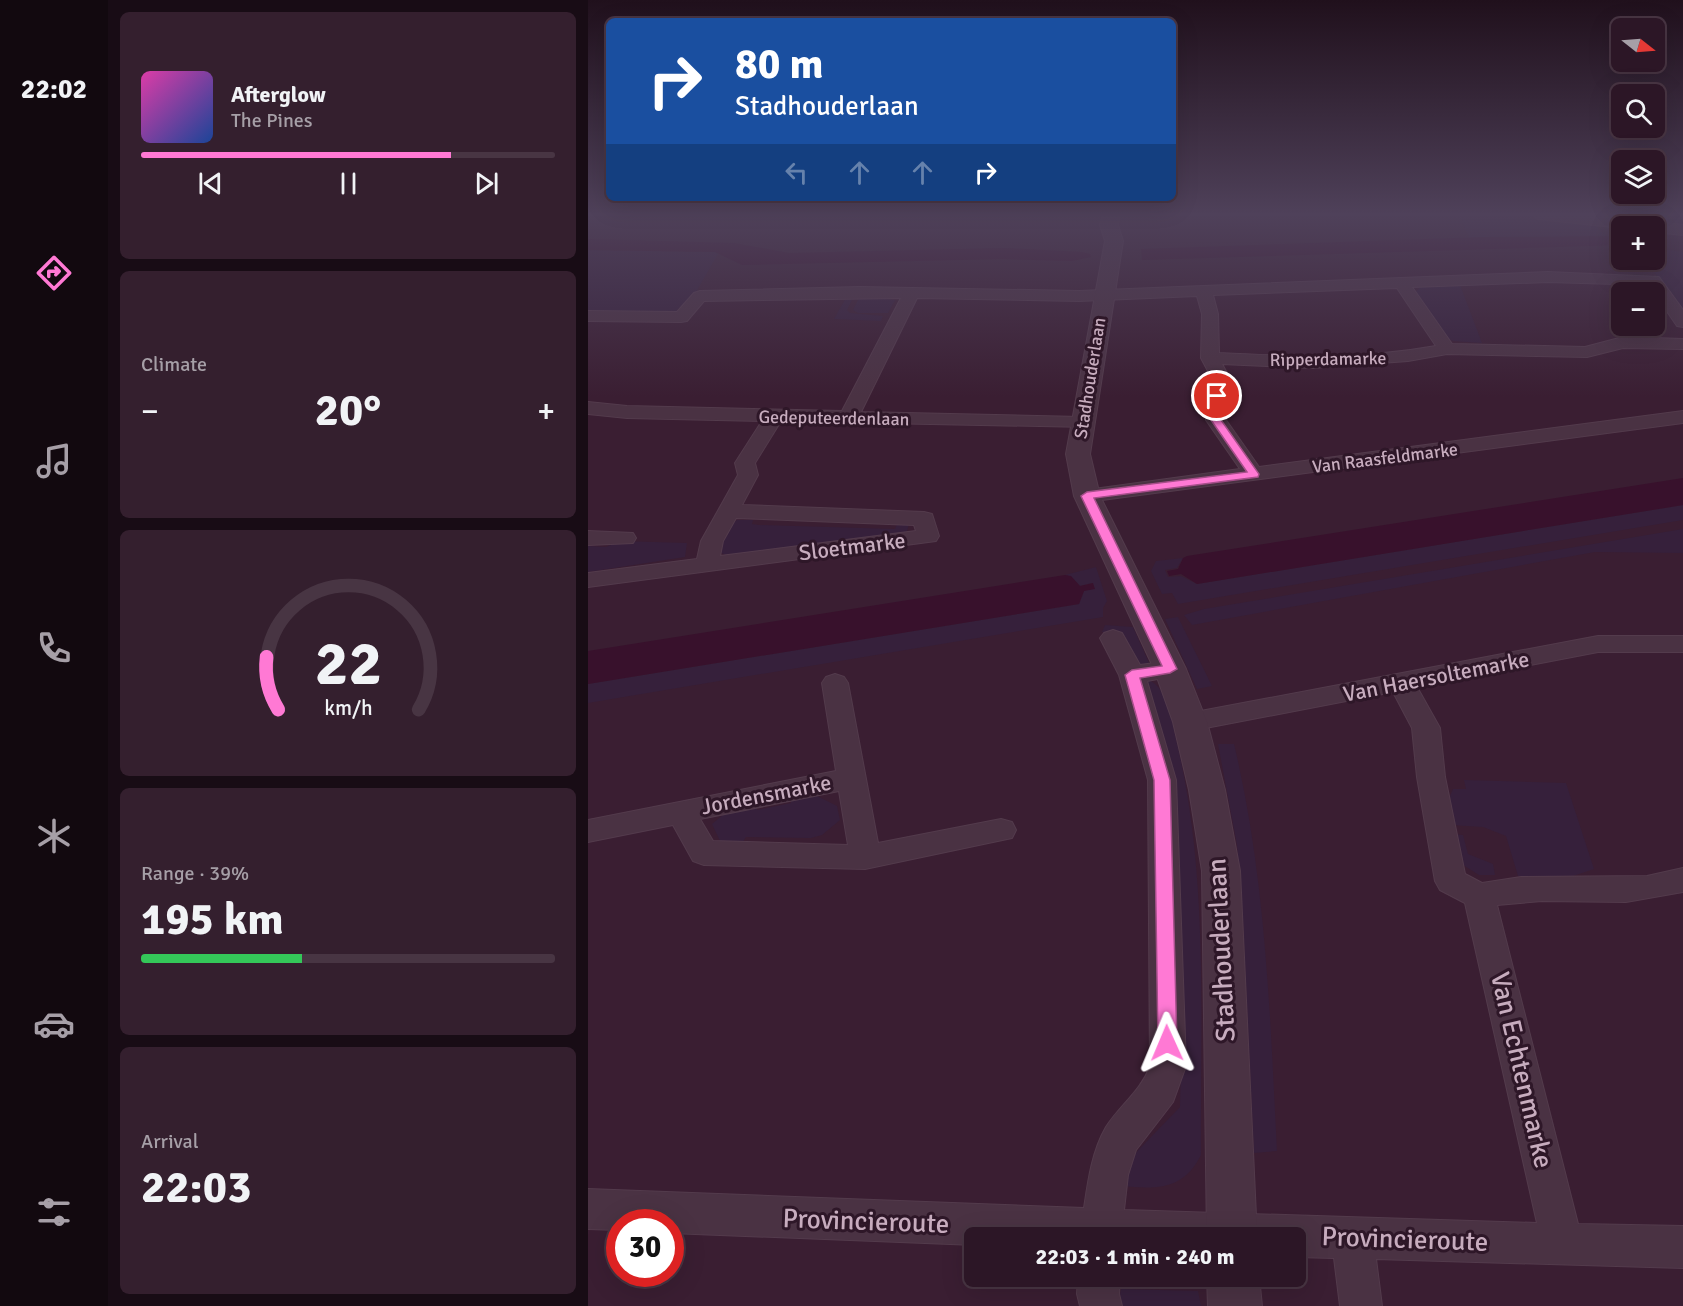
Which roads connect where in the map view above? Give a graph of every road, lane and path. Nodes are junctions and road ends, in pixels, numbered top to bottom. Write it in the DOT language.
graph roads {
  1 [pos="1108,275"];
  2 [pos="1401,282"];
  3 [pos="1203,290"];
  4 [pos="912,292"];
  5 [pos="1105,295"];
  6 [pos="588,316"];
  7 [pos="1683,322"];
  8 [pos="1683,344"];
  9 [pos="1447,349"];
  10 [pos="1210,358"];
  11 [pos="588,408"];
  12 [pos="774,416"];
  13 [pos="1683,417"];
  14 [pos="848,418"];
  15 [pos="1081,423"];
  16 [pos="1254,474"];
  17 [pos="1087,496"];
  18 [pos="728,512"];
  19 [pos="588,538"];
  20 [pos="625,538"];
  21 [pos="707,564"];
  22 [pos="588,580"];
  23 [pos="1113,638"];
  24 [pos="1683,644"];
  25 [pos="1170,669"];
  26 [pos="1132,675"];
  27 [pos="835,683"];
  28 [pos="1402,683"];
  29 [pos="1190,722"];
  30 [pos="851,778"];
  31 [pos="681,811"];
  32 [pos="1001,830"];
  33 [pos="588,831"];
  34 [pos="865,857"];
  35 [pos="1683,880"];
  36 [pos="1479,896"];
  37 [pos="588,1209"];
  38 [pos="964,1227"];
  39 [pos="1102,1227"];
  40 [pos="1231,1227"];
  41 [pos="1352,1239"];
  42 [pos="1306,1243"];
  43 [pos="1562,1244"];
  44 [pos="1683,1247"];
  45 [pos="1098,1287"];
  46 [pos="1234,1287"];
  47 [pos="1101,1306"];
  48 [pos="1235,1306"];
  49 [pos="1361,1306"];
  1 -- 5 [label="street, Stadhouderlaan"];
  2 -- 3 [label="street"];
  2 -- 7 [label="street"];
  2 -- 9 [label="street"];
  3 -- 5 [label="street"];
  3 -- 10 [label="street"];
  4 -- 5 [label="street"];
  4 -- 6 [label="street"];
  4 -- 14 [label="street"];
  5 -- 15 [label="street, Stadhouderlaan"];
  8 -- 9 [label="street, Ripperdamarke"];
  9 -- 10 [label="street, Ripperdamarke"];
  10 -- 16 [label="street"];
  11 -- 12 [label="street, Gedeputeerdenlaan"];
  12 -- 14 [label="street, Gedeputeerdenlaan"];
  12 -- 18 [label="street"];
  13 -- 16 [label="street, Van Raasfeldmarke"];
  14 -- 15 [label="street, Gedeputeerdenlaan"];
  15 -- 17 [label="street, Stadhouderlaan"];
  16 -- 17 [label="street, Van Raasfeldmarke"];
  17 -- 25 [label="street, Stadhouderlaan"];
  18 -- 21 [label="street"];
  18 -- 21 [label="street, Sloetmarke"];
  19 -- 20 [label="street"];
  21 -- 22 [label="street, Sloetmarke"];
  23 -- 26 [label="street"];
  24 -- 28 [label="street, Van Haersoltemarke"];
  25 -- 26 [label="street"];
  25 -- 29 [label="street, Stadhouderlaan"];
  26 -- 39 [label="street"];
  27 -- 30 [label="street, Jordensmarke"];
  28 -- 29 [label="street, Van Haersoltemarke"];
  28 -- 36 [label="street"];
  29 -- 40 [label="street, Stadhouderlaan"];
  30 -- 31 [label="street, Jordensmarke"];
  30 -- 34 [label="street, Jordensmarke"];
  31 -- 33 [label="street, Jordensmarke"];
  31 -- 34 [label="street, Jordensmarke"];
  32 -- 34 [label="street, Jordensmarke"];
  35 -- 36 [label="street"];
  36 -- 43 [label="street, Van Echtenmarke"];
  37 -- 38 [label="street, Provincieroute"];
  41 -- 42 [label="street, Provincieroute"];
  41 -- 43 [label="street, Provincieroute"];
  41 -- 49 [label="street"];
  43 -- 44 [label="street, Provincieroute"];
  45 -- 47 [label="street"];
  46 -- 48 [label="street, Stadhouderlaan"];
}
